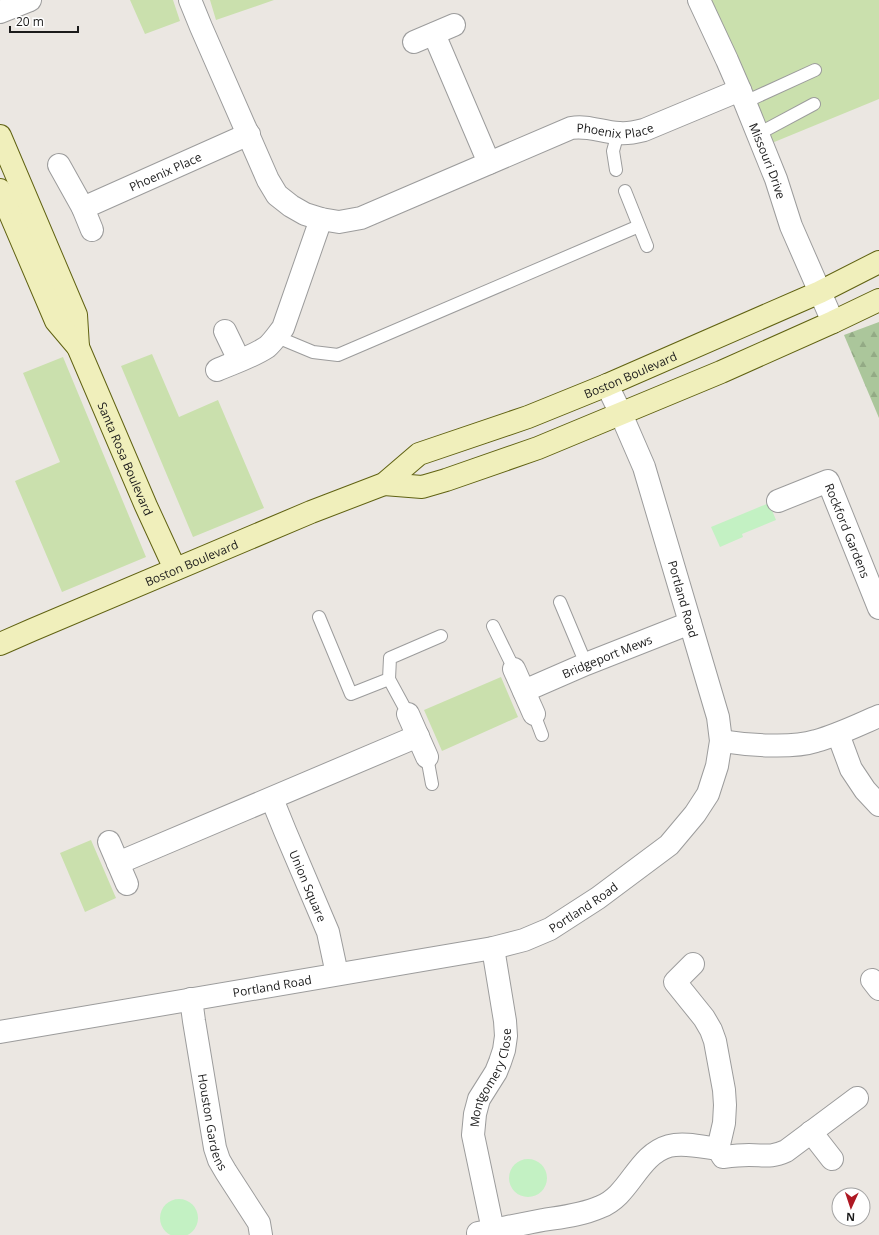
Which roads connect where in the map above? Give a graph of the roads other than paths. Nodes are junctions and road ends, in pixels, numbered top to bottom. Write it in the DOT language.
graph roads {
  1 [pos="30,0"];
  2 [pos="190,0"];
  3 [pos="699,0"];
  4 [pos="0,12"];
  5 [pos="414,42"];
  6 [pos="815,70"];
  7 [pos="742,96"];
  8 [pos="814,104"];
  9 [pos="618,133"];
  10 [pos="248,134"];
  11 [pos="758,134"];
  12 [pos="0,136"];
  13 [pos="489,163"];
  14 [pos="59,165"];
  15 [pos="616,170"];
  16 [pos="8,177"];
  17 [pos="0,190"];
  18 [pos="625,192"];
  19 [pos="83,208"];
  20 [pos="321,219"];
  21 [pos="639,226"];
  22 [pos="92,230"];
  23 [pos="647,246"];
  24 [pos="879,262"];
  25 [pos="820,292"];
  26 [pos="879,300"];
  27 [pos="833,322"];
  28 [pos="226,331"];
  29 [pos="277,337"];
  30 [pos="78,347"];
  31 [pos="239,360"];
  32 [pos="217,370"];
  33 [pos="607,385"];
  34 [pos="621,414"];
  35 [pos="384,484"];
  36 [pos="778,501"];
  37 [pos="175,569"];
  38 [pos="560,602"];
  39 [pos="879,608"];
  40 [pos="319,617"];
  41 [pos="690,623"];
  42 [pos="493,626"];
  43 [pos="440,636"];
  44 [pos="0,644"];
  45 [pos="586,664"];
  46 [pos="514,669"];
  47 [pos="389,679"];
  48 [pos="524,691"];
  49 [pos="408,714"];
  50 [pos="534,714"];
  51 [pos="879,716"];
  52 [pos="838,734"];
  53 [pos="542,735"];
  54 [pos="418,736"];
  55 [pos="721,741"];
  56 [pos="427,757"];
  57 [pos="432,784"];
  58 [pos="272,799"];
  59 [pos="879,805"];
  60 [pos="109,842"];
  61 [pos="118,863"];
  62 [pos="126,884"];
  63 [pos="493,948"];
  64 [pos="693,964"];
  65 [pos="337,974"];
  66 [pos="191,999"];
  67 [pos="0,1032"];
  68 [pos="857,1098"];
  69 [pos="811,1132"];
  70 [pos="718,1149"];
  71 [pos="832,1159"];
  72 [pos="261,1235"];
  1 -- 4 [label="street"];
  2 -- 10 [label="street, Phoenix Place"];
  3 -- 7 [label="street, Missouri Drive"];
  5 -- 13 [label="street"];
  6 -- 7 [label="lane"];
  7 -- 9 [label="street, Phoenix Place"];
  7 -- 11 [label="street, Missouri Drive"];
  8 -- 11 [label="lane"];
  9 -- 13 [label="street, Phoenix Place"];
  9 -- 15 [label="lane"];
  10 -- 19 [label="street, Phoenix Place"];
  10 -- 20 [label="street, Phoenix Place"];
  11 -- 25 [label="street, Missouri Drive"];
  12 -- 16 [label="street, Santa Rosa Boulevard"];
  13 -- 20 [label="street, Phoenix Place"];
  14 -- 19 [label="street"];
  16 -- 30 [label="street, Santa Rosa Boulevard"];
  17 -- 30 [label="street, Santa Rosa Boulevard"];
  18 -- 21 [label="lane"];
  19 -- 22 [label="street"];
  20 -- 29 [label="street"];
  21 -- 23 [label="lane"];
  21 -- 29 [label="lane"];
  24 -- 25 [label="street, Boston Boulevard"];
  25 -- 27 [label="street, Missouri Drive"];
  25 -- 33 [label="street, Boston Boulevard"];
  26 -- 27 [label="street, Boston Boulevard"];
  27 -- 34 [label="street, Boston Boulevard"];
  28 -- 31 [label="street"];
  29 -- 31 [label="street"];
  30 -- 37 [label="street, Santa Rosa Boulevard"];
  31 -- 32 [label="street"];
  33 -- 34 [label="street, Portland Road"];
  33 -- 35 [label="street, Boston Boulevard"];
  34 -- 35 [label="street, Boston Boulevard"];
  34 -- 41 [label="street, Portland Road"];
  35 -- 37 [label="street, Boston Boulevard"];
  36 -- 39 [label="street, Rockford Gardens"];
  37 -- 44 [label="street, Boston Boulevard"];
  38 -- 45 [label="lane"];
  40 -- 47 [label="lane"];
  41 -- 45 [label="street, Bridgeport Mews"];
  41 -- 55 [label="street, Portland Road"];
  42 -- 46 [label="lane"];
  43 -- 47 [label="lane"];
  45 -- 48 [label="street, Bridgeport Mews"];
  46 -- 48 [label="street"];
  47 -- 49 [label="lane"];
  48 -- 50 [label="street"];
  49 -- 54 [label="street"];
  50 -- 53 [label="lane"];
  51 -- 52 [label="street"];
  52 -- 55 [label="street"];
  52 -- 59 [label="street"];
  54 -- 56 [label="street"];
  54 -- 58 [label="street"];
  55 -- 63 [label="street, Portland Road"];
  56 -- 57 [label="lane"];
  58 -- 61 [label="street"];
  58 -- 65 [label="street, Union Square"];
  60 -- 61 [label="street"];
  61 -- 62 [label="street"];
  63 -- 65 [label="street, Portland Road"];
  63 -- 70 [label="street, Montgomery Close"];
  64 -- 70 [label="street"];
  65 -- 66 [label="street, Portland Road"];
  66 -- 67 [label="street, Portland Road"];
  66 -- 72 [label="street, Houston Gardens"];
  68 -- 69 [label="street, Montgomery Close"];
  69 -- 70 [label="street, Montgomery Close"];
  69 -- 71 [label="street"];
}
